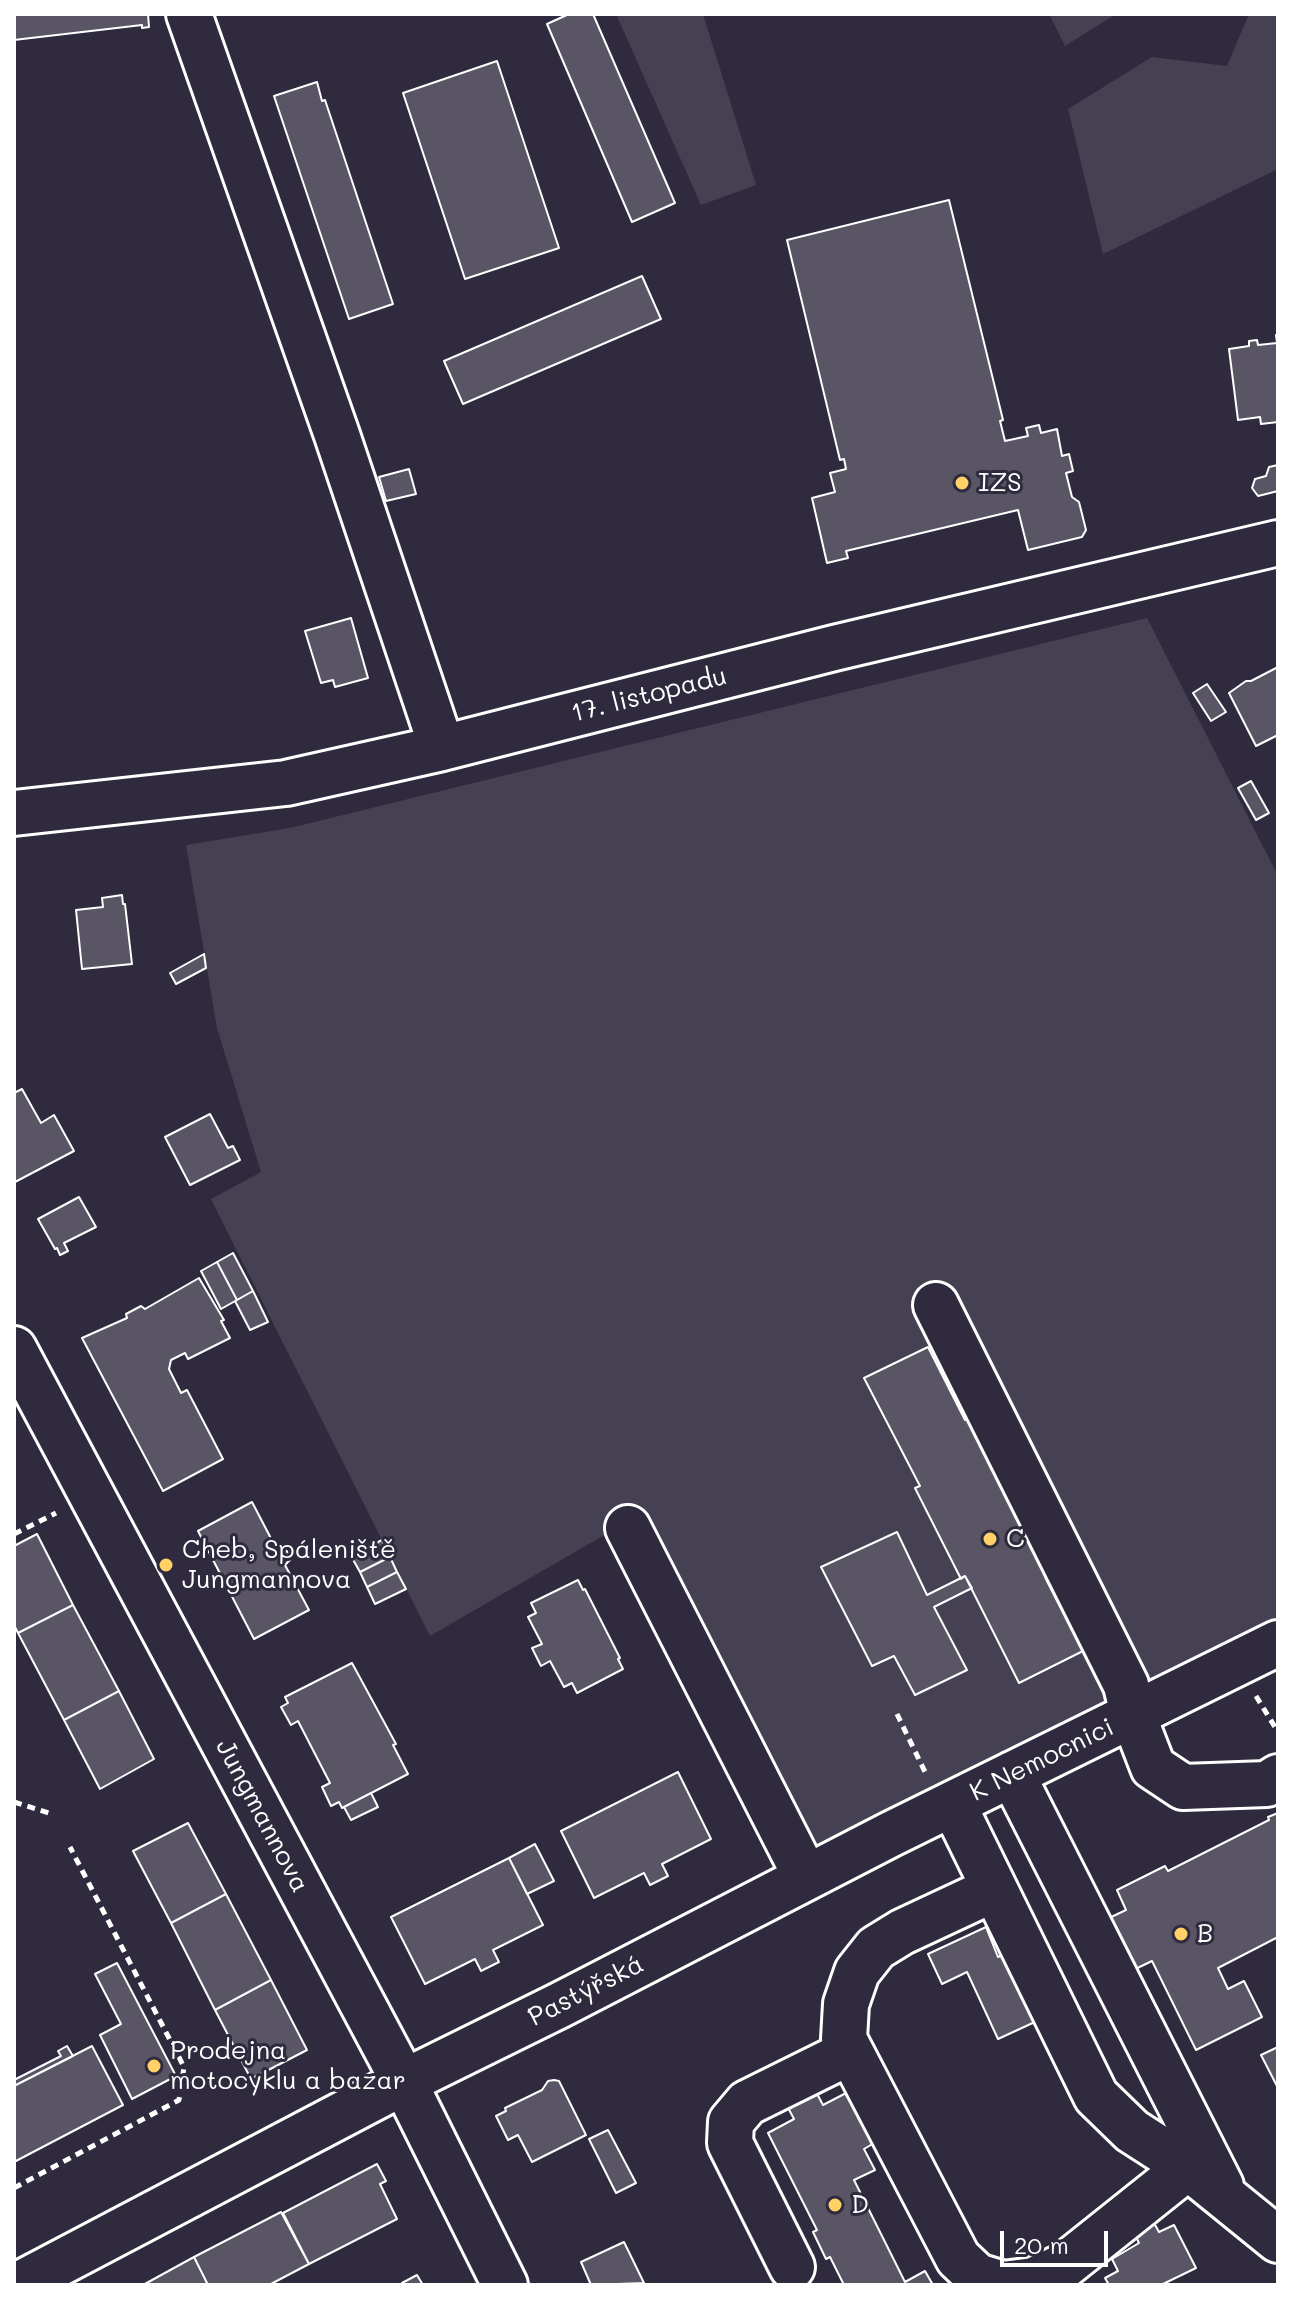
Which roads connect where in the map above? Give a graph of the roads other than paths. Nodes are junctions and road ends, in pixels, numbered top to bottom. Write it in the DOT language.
graph roads {
  1 [pos="189,14"];
  2 [pos="1278,543"];
  3 [pos="442,748"];
  4 [pos="14,813"];
  5 [pos="936,1305"];
  6 [pos="14,1349"];
  7 [pos="628,1528"];
  8 [pos="1278,1643"];
  9 [pos="1133,1715"];
  10 [pos="1012,1774"];
  11 [pos="1278,1777"];
  12 [pos="948,1806"];
  13 [pos="806,1877"];
  14 [pos="994,1889"];
  15 [pos="850,2052"];
  16 [pos="404,2082"];
  17 [pos="1188,2167"];
  18 [pos="1227,2198"];
  19 [pos="1278,2240"];
  20 [pos="792,2267"];
  21 [pos="33,2282"];
  22 [pos="1038,2283"];
  23 [pos="505,2285"];
  1 -- 3 [label="street"];
  2 -- 3 [label="street, 17. listopadu"];
  3 -- 4 [label="street, 17. listopadu"];
  5 -- 9 [label="street"];
  6 -- 16 [label="street, Jungmannova"];
  7 -- 13 [label="street"];
  8 -- 9 [label="street, K Nemocnici"];
  9 -- 10 [label="street, K Nemocnici"];
  9 -- 11 [label="street"];
  10 -- 12 [label="street, K Nemocnici"];
  10 -- 18 [label="street"];
  12 -- 13 [label="street, K Nemocnici"];
  12 -- 14 [label="street"];
  13 -- 16 [label="street, Pastýřská"];
  14 -- 15 [label="street"];
  14 -- 17 [label="street"];
  15 -- 20 [label="street"];
  15 -- 22 [label="street"];
  16 -- 21 [label="street, Pastýřská"];
  16 -- 23 [label="street, Jungmannova"];
  17 -- 18 [label="street"];
  17 -- 22 [label="street"];
  18 -- 19 [label="street"];
}
